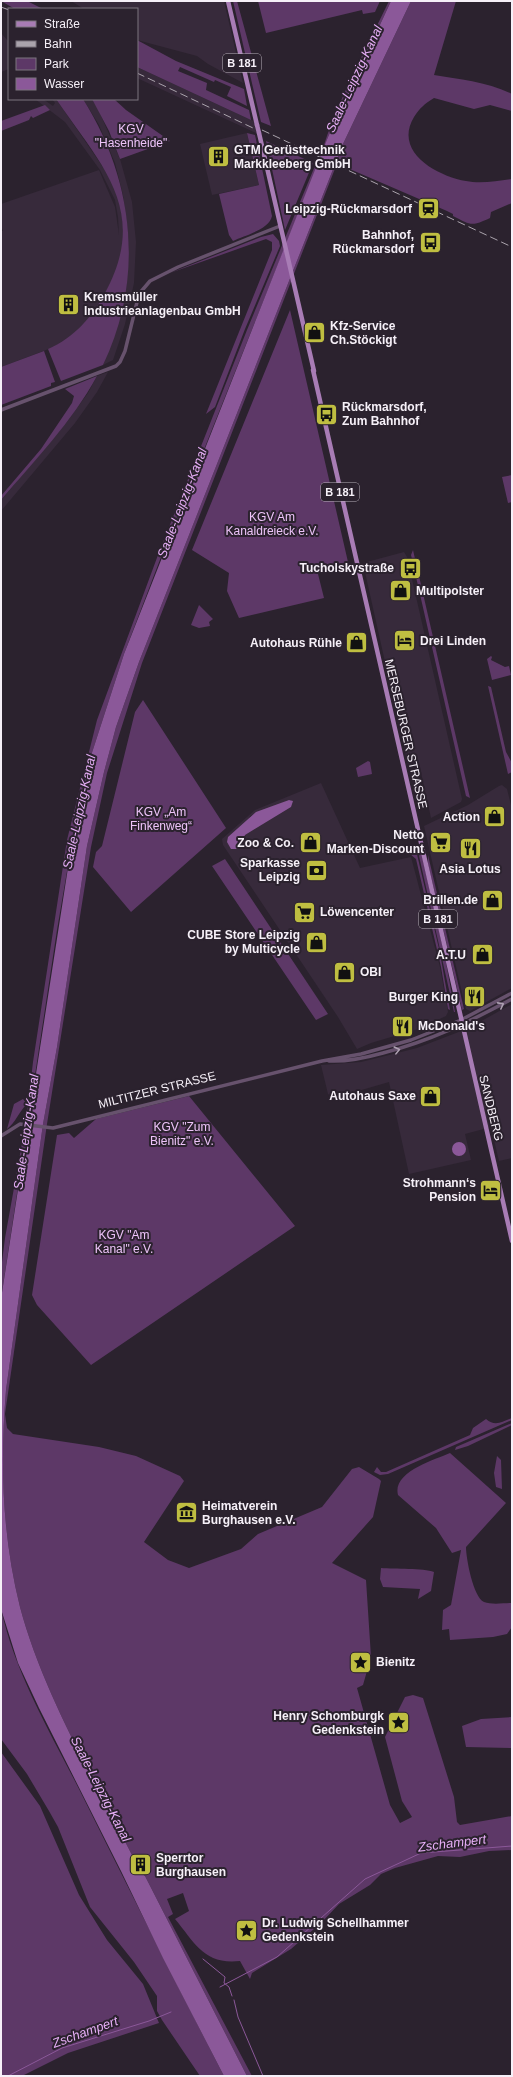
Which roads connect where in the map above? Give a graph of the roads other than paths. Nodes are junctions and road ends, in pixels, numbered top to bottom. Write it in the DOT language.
graph roads {
  1 [pos="228,1"];
  2 [pos="280,226"];
  3 [pos="1,410"];
  4 [pos="512,993"];
  5 [pos="512,999"];
  6 [pos="461,1020"];
  7 [pos="462,1026"];
  8 [pos="366,1055"];
  9 [pos="1,1136"];
  10 [pos="512,1241"];
  1 -- 2 [label="main road, MERSEBURGER STRASSE / B 181, bridge"];
  2 -- 3 [label="street"];
  2 -- 6 [label="main road, MERSEBURGER STRASSE / B 181"];
  4 -- 6 [label="street, MILTITZER STRASSE"];
  7 -- 5 [label="street, MILTITZER STRASSE, one-way"];
  6 -- 7 [label="main road, MERSEBURGER STRASSE / B 181"];
  6 -- 8 [label="street, MILTITZER STRASSE"];
  8 -- 7 [label="street, MILTITZER STRASSE, one-way"];
  7 -- 10 [label="main road, SANDBERG / B 181"];
  8 -- 9 [label="street, MILTITZER STRASSE"];
}
